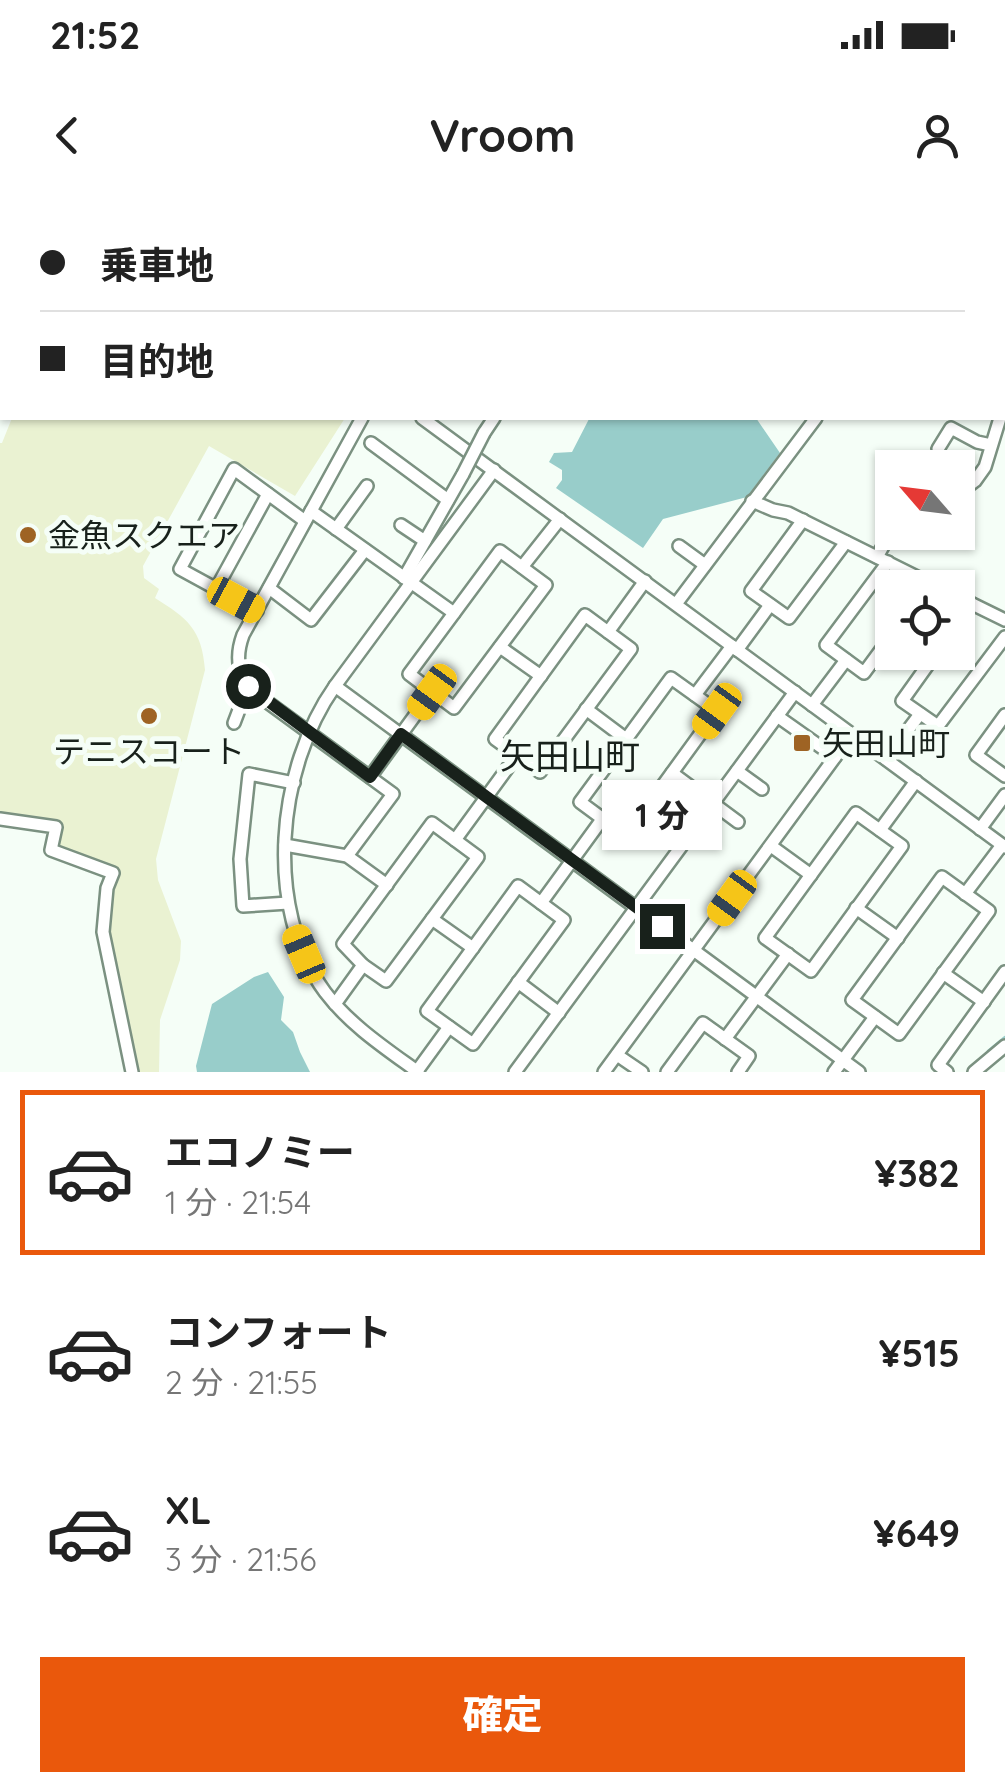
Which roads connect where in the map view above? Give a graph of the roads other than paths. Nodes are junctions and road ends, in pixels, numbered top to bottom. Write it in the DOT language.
graph roads {
  1 [pos="361,420"];
  2 [pos="425,420"];
  3 [pos="493,420"];
  4 [pos="814,420"];
  5 [pos="1002,420"];
  6 [pos="371,443"];
  7 [pos="991,445"];
  8 [pos="938,449"];
  9 [pos="494,470"];
  10 [pos="975,479"];
  11 [pos="368,486"];
  12 [pos="268,494"];
  13 [pos="448,500"];
  14 [pos="752,501"];
  15 [pos="308,516"];
  16 [pos="560,518"];
  17 [pos="803,520"];
  18 [pos="401,524"];
  19 [pos="336,529"];
  20 [pos="425,541"];
  21 [pos="846,542"];
  22 [pos="678,546"];
  23 [pos="365,550"];
  24 [pos="885,550"];
  25 [pos="882,560"];
  26 [pos="705,564"];
  27 [pos="522,568"];
  28 [pos="901,570"];
  29 [pos="408,580"];
  30 [pos="645,582"];
  31 [pos="269,588"];
  32 [pos="216,589"];
  33 [pos="676,604"];
  34 [pos="770,605"];
  35 [pos="975,605"];
  36 [pos="257,610"];
  37 [pos="454,613"];
  38 [pos="1005,620"];
  39 [pos="608,632"];
  40 [pos="1005,637"];
  41 [pos="500,647"];
  42 [pos="735,648"];
  43 [pos="875,658"];
  44 [pos="846,660"];
  45 [pos="924,670"];
  46 [pos="541,676"];
  47 [pos="248,686"];
  48 [pos="335,686"];
  49 [pos="432,692"];
  50 [pos="794,692"];
  51 [pos="695,695"];
  52 [pos="812,705"];
  53 [pos="586,710"];
  54 [pos="920,714"];
  55 [pos="777,716"];
  56 [pos="1005,716"];
  57 [pos="234,722"];
  58 [pos="309,732"];
  59 [pos="401,734"];
  60 [pos="852,734"];
  61 [pos="626,739"];
  62 [pos="517,755"];
  63 [pos="836,757"];
  64 [pos="886,760"];
  65 [pos="737,771"];
  66 [pos="672,773"];
  67 [pos="1005,776"];
  68 [pos="370,777"];
  69 [pos="916,781"];
  70 [pos="294,783"];
  71 [pos="762,789"];
  72 [pos="1005,795"];
  73 [pos="486,798"];
  74 [pos="713,802"];
  75 [pos="603,818"];
  76 [pos="0,819"];
  77 [pos="738,822"];
  78 [pos="980,829"];
  79 [pos="880,830"];
  80 [pos="455,840"];
  81 [pos="285,845"];
  82 [pos="770,846"];
  83 [pos="1003,846"];
  84 [pos="348,856"];
  85 [pos="572,861"];
  86 [pos="811,875"];
  87 [pos="387,884"];
  88 [pos="965,894"];
  89 [pos="288,902"];
  90 [pos="541,904"];
  91 [pos="636,908"];
  92 [pos="856,908"];
  93 [pos="432,919"];
  94 [pos="898,938"];
  95 [pos="473,948"];
  96 [pos="694,950"];
  97 [pos="788,954"];
  98 [pos="363,965"];
  99 [pos="1005,972"];
  100 [pos="943,974"];
  101 [pos="518,982"];
  102 [pos="756,996"];
  103 [pos="984,1002"];
  104 [pos="336,1004"];
  105 [pos="558,1013"];
  106 [pos="874,1017"];
  107 [pos="449,1027"];
  108 [pos="725,1039"];
  109 [pos="1005,1046"];
  110 [pos="617,1054"];
  111 [pos="843,1060"];
  112 [pos="977,1071"];
  113 [pos="132,1072"];
  114 [pos="418,1072"];
  115 [pos="515,1072"];
  116 [pos="604,1072"];
  117 [pos="642,1072"];
  118 [pos="667,1072"];
  119 [pos="738,1072"];
  120 [pos="834,1072"];
  121 [pos="860,1072"];
  122 [pos="947,1072"];
  1 -- 15 [label="street"];
  2 -- 9 [label="street"];
  3 -- 13 [label="street, bridge"];
  4 -- 14 [label="street"];
  5 -- 7 [label="street"];
  6 -- 13 [label="street"];
  7 -- 8 [label="street"];
  7 -- 10 [label="street"];
  9 -- 16 [label="street"];
  9 -- 29 [label="street"];
  11 -- 19 [label="street"];
  12 -- 15 [label="street"];
  12 -- 32 [label="street"];
  12 -- 32 [label="street"];
  13 -- 20 [label="street"];
  14 -- 17 [label="street"];
  14 -- 26 [label="street"];
  15 -- 19 [label="street"];
  15 -- 31 [label="street"];
  16 -- 27 [label="street"];
  16 -- 30 [label="street"];
  17 -- 21 [label="street"];
  17 -- 34 [label="street"];
  18 -- 20 [label="street"];
  19 -- 23 [label="street"];
  20 -- 29 [label="street"];
  21 -- 25 [label="street"];
  21 -- 34 [label="street"];
  22 -- 26 [label="street"];
  23 -- 29 [label="street"];
  23 -- 31 [label="street"];
  24 -- 25 [label="street"];
  25 -- 28 [label="street"];
  25 -- 44 [label="street"];
  26 -- 33 [label="street"];
  27 -- 37 [label="street"];
  27 -- 41 [label="street"];
  29 -- 37 [label="street"];
  29 -- 48 [label="street"];
  30 -- 33 [label="street"];
  30 -- 39 [label="street"];
  31 -- 36 [label="street"];
  32 -- 36 [label="street"];
  33 -- 42 [label="street"];
  34 -- 42 [label="street"];
  35 -- 38 [label="street"];
  36 -- 47 [label="street"];
  37 -- 49 [label="street"];
  39 -- 46 [label="street"];
  39 -- 53 [label="street"];
  40 -- 54 [label="street"];
  41 -- 46 [label="street"];
  41 -- 49 [label="street"];
  42 -- 50 [label="street"];
  42 -- 51 [label="street"];
  43 -- 44 [label="street"];
  44 -- 52 [label="street"];
  45 -- 54 [label="street"];
  46 -- 62 [label="street"];
  47 -- 57 [label="street"];
  47 -- 58 [label="street"];
  48 -- 58 [label="street"];
  48 -- 59 [label="street"];
  49 -- 59 [label="street"];
  50 -- 52 [label="street"];
  50 -- 55 [label="street"];
  51 -- 61 [label="street"];
  51 -- 66 [label="street"];
  52 -- 60 [label="street"];
  53 -- 61 [label="street"];
  53 -- 62 [label="street"];
  54 -- 64 [label="street"];
  55 -- 63 [label="street"];
  55 -- 65 [label="street"];
  56 -- 67 [label="street"];
  58 -- 68 [label="street"];
  58 -- 70 [label="street"];
  59 -- 68 [label="street"];
  59 -- 73 [label="street"];
  60 -- 63 [label="street"];
  60 -- 64 [label="street"];
  61 -- 75 [label="street"];
  62 -- 73 [label="street"];
  63 -- 82 [label="street"];
  64 -- 69 [label="street"];
  65 -- 71 [label="street"];
  65 -- 74 [label="street"];
  66 -- 74 [label="street"];
  66 -- 75 [label="street"];
  68 -- 84 [label="street"];
  69 -- 78 [label="street"];
  69 -- 79 [label="street"];
  70 -- 81 [label="street"];
  70 -- 89 [label="street"];
  72 -- 78 [label="street"];
  73 -- 80 [label="street"];
  73 -- 85 [label="street"];
  74 -- 77 [label="street"];
  74 -- 91 [label="street"];
  75 -- 85 [label="street"];
  76 -- 113 [label="street"];
  78 -- 83 [label="street"];
  79 -- 86 [label="street"];
  79 -- 92 [label="street"];
  80 -- 87 [label="street"];
  80 -- 93 [label="street"];
  81 -- 84 [label="street"];
  81 -- 89 [label="street"];
  82 -- 86 [label="street"];
  82 -- 96 [label="street"];
  83 -- 88 [label="street"];
  84 -- 87 [label="street"];
  85 -- 90 [label="street"];
  85 -- 91 [label="street"];
  86 -- 97 [label="street"];
  87 -- 98 [label="street"];
  88 -- 94 [label="street"];
  88 -- 100 [label="street"];
  89 -- 104 [label="street"];
  90 -- 95 [label="street"];
  90 -- 101 [label="street"];
  91 -- 96 [label="street"];
  91 -- 105 [label="street"];
  92 -- 94 [label="street"];
  92 -- 97 [label="street"];
  93 -- 95 [label="street"];
  93 -- 98 [label="street"];
  94 -- 106 [label="street"];
  95 -- 107 [label="street"];
  96 -- 102 [label="street"];
  96 -- 110 [label="street"];
  97 -- 102 [label="street"];
  98 -- 104 [label="street"];
  99 -- 103 [label="street"];
  100 -- 103 [label="street"];
  100 -- 106 [label="street"];
  101 -- 105 [label="street"];
  101 -- 107 [label="street"];
  102 -- 108 [label="street"];
  102 -- 111 [label="street"];
  103 -- 122 [label="street"];
  104 -- 114 [label="street"];
  105 -- 115 [label="street"];
  106 -- 111 [label="street"];
  107 -- 114 [label="street"];
  108 -- 118 [label="street"];
  108 -- 119 [label="street"];
  109 -- 112 [label="street"];
  110 -- 116 [label="street"];
  110 -- 117 [label="street"];
  111 -- 120 [label="street"];
  111 -- 121 [label="street"];
}
